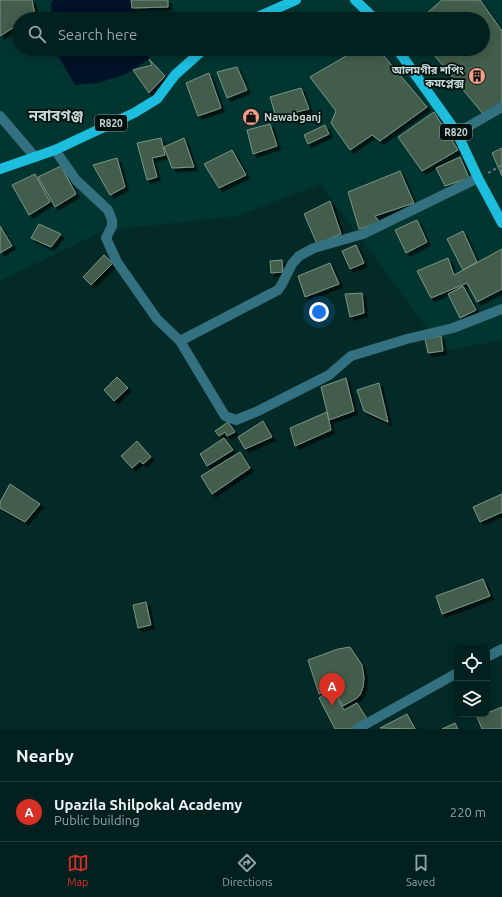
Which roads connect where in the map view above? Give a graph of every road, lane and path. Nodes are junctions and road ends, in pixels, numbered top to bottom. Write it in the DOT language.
graph roads {
  1 [pos="296,0"];
  2 [pos="355,0"];
  3 [pos="269,12"];
  4 [pos="368,12"];
  5 [pos="196,56"];
  6 [pos="402,56"];
  7 [pos="502,107"];
  8 [pos="0,116"];
  9 [pos="457,133"];
  10 [pos="55,150"];
  11 [pos="35,157"];
  12 [pos="502,165"];
  13 [pos="0,169"];
  14 [pos="478,178"];
  15 [pos="502,223"];
  16 [pos="502,309"];
  17 [pos="180,341"];
  18 [pos="502,649"];
  19 [pos="490,655"];
  20 [pos="454,675"];
  21 [pos="356,729"];
  1 -- 3 [label="main road"];
  2 -- 4 [label="main road"];
  5 -- 10 [label="main road, R820"];
  6 -- 9 [label="main road, R820"];
  7 -- 9 [label="street"];
  8 -- 11 [label="street"];
  9 -- 14 [label="main road, R820"];
  10 -- 11 [label="main road, R820"];
  10 -- 17 [label="street"];
  11 -- 13 [label="main road, R820"];
  12 -- 14 [label="path"];
  14 -- 15 [label="main road, R820"];
  14 -- 17 [label="street"];
  16 -- 17 [label="street"];
  18 -- 19 [label="street"];
  20 -- 21 [label="street"];
}
